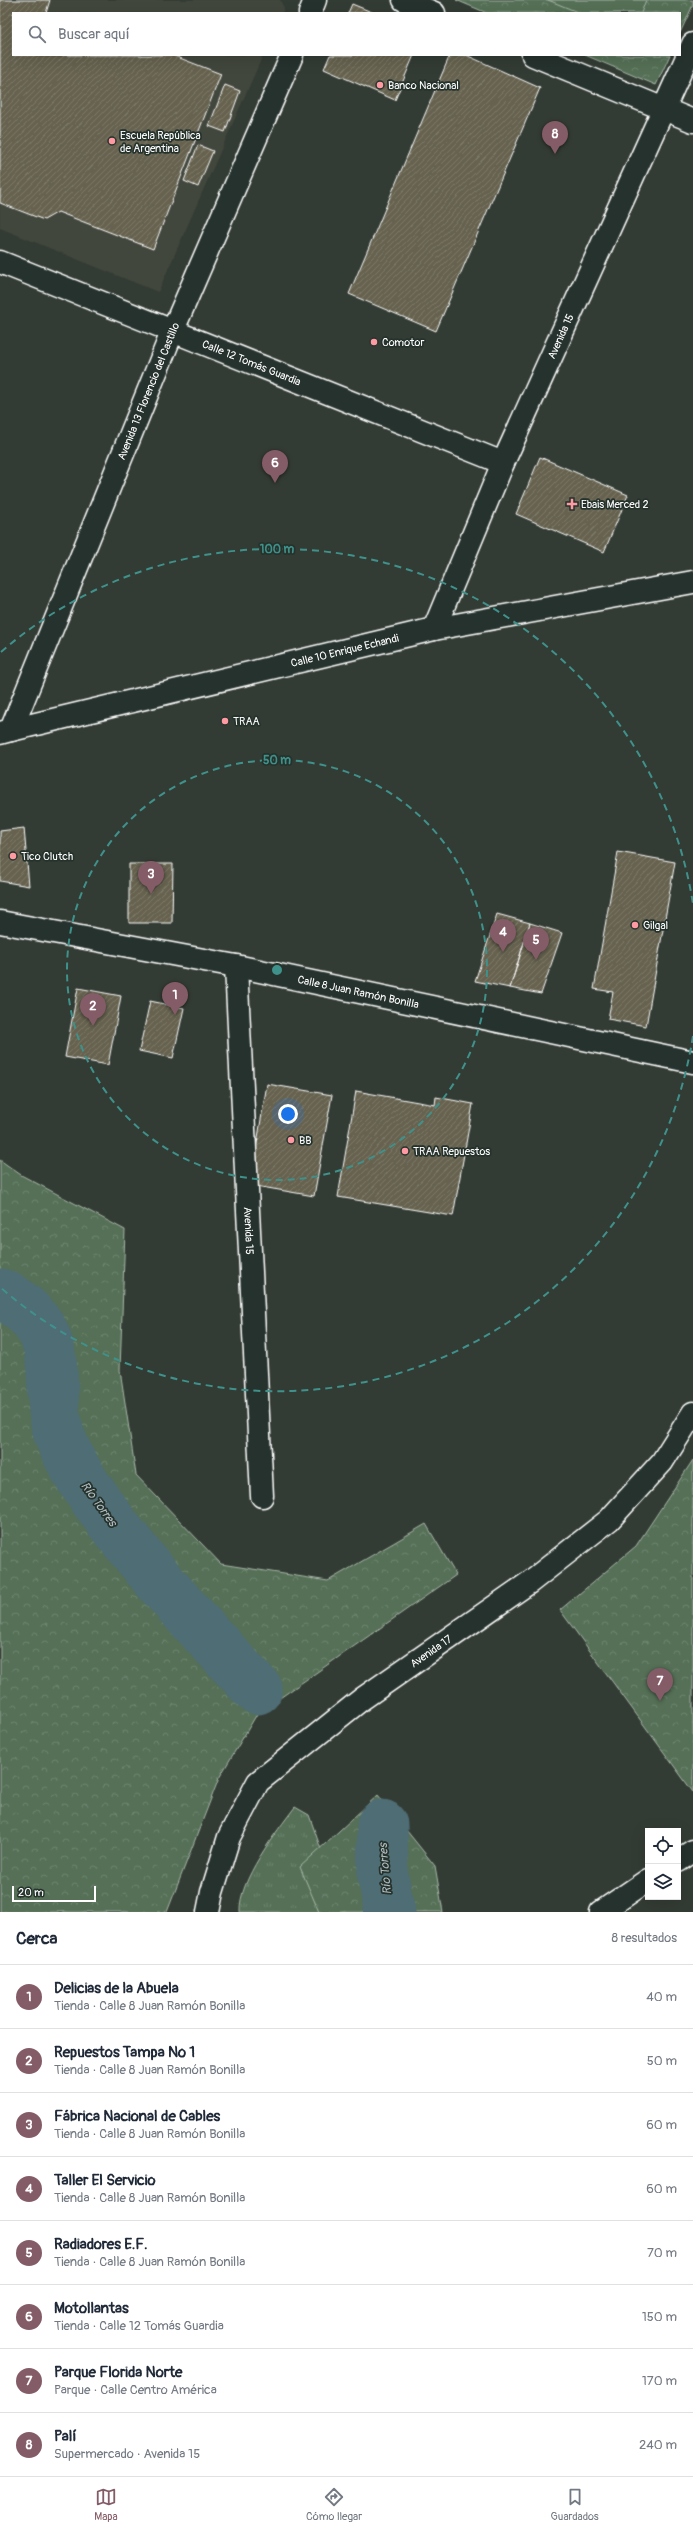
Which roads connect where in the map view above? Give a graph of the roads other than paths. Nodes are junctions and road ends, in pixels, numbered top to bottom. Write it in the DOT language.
graph roads {
  1 [pos="315,0"];
  2 [pos="404,0"];
  3 [pos="310,12"];
  4 [pos="432,12"];
  5 [pos="693,44"];
  6 [pos="292,56"];
  7 [pos="535,56"];
  8 [pos="663,110"];
  9 [pos="693,121"];
  10 [pos="0,262"];
  11 [pos="173,330"];
  12 [pos="503,463"];
  13 [pos="691,579"];
  14 [pos="434,630"];
  15 [pos="5,731"];
  16 [pos="0,922"];
  17 [pos="236,966"];
  18 [pos="693,1062"];
  19 [pos="693,1413"];
  20 [pos="262,1496"];
  21 [pos="693,1851"];
  22 [pos="681,1859"];
  23 [pos="645,1882"];
  24 [pos="208,1912"];
  25 [pos="601,1912"];
  1 -- 3 [label="street"];
  2 -- 4 [label="street"];
  5 -- 8 [label="street, Avenida 15"];
  6 -- 11 [label="street, Avenida 13 Florencio del Castillo"];
  7 -- 8 [label="street"];
  8 -- 9 [label="street"];
  8 -- 12 [label="street, Avenida 15"];
  10 -- 11 [label="street, Calle 12 Tomás Guardia"];
  11 -- 12 [label="street, Calle 12 Tomás Guardia"];
  11 -- 15 [label="street, Avenida 13 Florencio del Castillo"];
  12 -- 14 [label="street, Avenida 15"];
  13 -- 14 [label="street, Calle 10 Enrique Echandi"];
  14 -- 15 [label="street, Calle 10 Enrique Echandi"];
  16 -- 17 [label="street, Calle 8 Juan Ramón Bonilla"];
  17 -- 18 [label="street, Calle 8 Juan Ramón Bonilla"];
  17 -- 20 [label="street, Avenida 15"];
  19 -- 24 [label="street, Avenida 17"];
  21 -- 22 [label="street"];
  23 -- 25 [label="street"];
}
